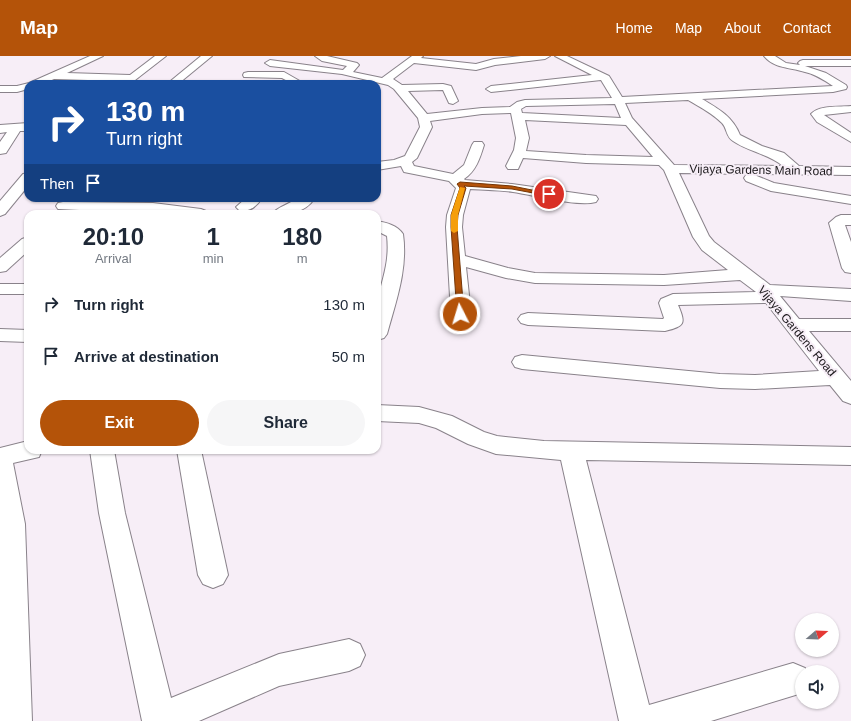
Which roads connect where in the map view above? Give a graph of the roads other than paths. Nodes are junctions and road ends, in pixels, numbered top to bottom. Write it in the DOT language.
graph roads {
  1 [pos="98,56"];
  2 [pos="161,56"];
  3 [pos="207,56"];
  4 [pos="284,56"];
  5 [pos="320,56"];
  6 [pos="452,56"];
  7 [pos="545,56"];
  8 [pos="560,56"];
  9 [pos="770,56"];
  10 [pos="805,56"];
  11 [pos="836,56"];
  12 [pos="415,58"];
  13 [pos="518,59"];
  14 [pos="816,62"];
  15 [pos="270,63"];
  16 [pos="442,63"];
  17 [pos="850,63"];
  18 [pos="784,65"];
  19 [pos="346,73"];
  20 [pos="53,76"];
  21 [pos="603,76"];
  22 [pos="44,80"];
  23 [pos="114,80"];
  24 [pos="130,80"];
  25 [pos="177,80"];
  26 [pos="292,80"];
  27 [pos="372,80"];
  28 [pos="381,81"];
  29 [pos="547,82"];
  30 [pos="381,83"];
  31 [pos="24,87"];
  32 [pos="400,88"];
  33 [pos="0,89"];
  34 [pos="491,89"];
  35 [pos="786,91"];
  36 [pos="690,96"];
  37 [pos="851,100"];
  38 [pos="453,101"];
  39 [pos="618,101"];
  40 [pos="851,109"];
  41 [pos="516,113"];
  42 [pos="424,118"];
  43 [pos="630,122"];
  44 [pos="22,127"];
  45 [pos="0,129"];
  46 [pos="851,138"];
  47 [pos="478,145"];
  48 [pos="1,150"];
  49 [pos="519,154"];
  50 [pos="405,161"];
  51 [pos="381,165"];
  52 [pos="513,166"];
  53 [pos="670,169"];
  54 [pos="796,171"];
  55 [pos="851,171"];
  56 [pos="751,178"];
  57 [pos="851,179"];
  58 [pos="457,181"];
  59 [pos="24,182"];
  60 [pos="591,199"];
  61 [pos="851,200"];
  62 [pos="301,202"];
  63 [pos="63,206"];
  64 [pos="2,207"];
  65 [pos="170,210"];
  66 [pos="288,210"];
  67 [pos="851,220"];
  68 [pos="381,227"];
  69 [pos="24,245"];
  70 [pos="456,259"];
  71 [pos="0,266"];
  72 [pos="851,268"];
  73 [pos="745,274"];
  74 [pos="0,289"];
  75 [pos="24,289"];
  76 [pos="768,293"];
  77 [pos="851,295"];
  78 [pos="381,312"];
  79 [pos="460,314"];
  80 [pos="528,319"];
  81 [pos="794,325"];
  82 [pos="851,325"];
  83 [pos="0,335"];
  84 [pos="24,336"];
  85 [pos="522,362"];
  86 [pos="836,377"];
  87 [pos="851,396"];
  88 [pos="381,413"];
  89 [pos="24,451"];
  90 [pos="571,451"];
  91 [pos="103,454"];
  92 [pos="190,454"];
  93 [pos="851,456"];
  94 [pos="0,457"];
  95 [pos="213,575"];
  96 [pos="7,643"];
  97 [pos="348,655"];
  98 [pos="794,680"];
  99 [pos="15,721"];
  100 [pos="160,721"];
  101 [pos="636,721"];
  102 [pos="653,721"];
  1 -- 20 [label="street"];
  2 -- 24 [label="street"];
  3 -- 25 [label="street"];
  4 -- 15 [label="street"];
  5 -- 19 [label="street"];
  6 -- 16 [label="street"];
  7 -- 13 [label="street"];
  8 -- 21 [label="street"];
  9 -- 18 [label="street"];
  10 -- 14 [label="street"];
  11 -- 17 [label="street"];
  12 -- 16 [label="street"];
  12 -- 28 [label="street"];
  13 -- 16 [label="street"];
  13 -- 29 [label="street"];
  14 -- 17 [label="street"];
  14 -- 18 [label="street"];
  15 -- 19 [label="street"];
  15 -- 26 [label="street"];
  18 -- 35 [label="street"];
  19 -- 27 [label="street"];
  20 -- 22 [label="street"];
  20 -- 23 [label="street"];
  21 -- 29 [label="street"];
  21 -- 39 [label="street, Vijaya Gardens Road"];
  29 -- 34 [label="street"];
  30 -- 32 [label="street"];
  31 -- 33 [label="street"];
  32 -- 38 [label="street"];
  32 -- 42 [label="street"];
  35 -- 36 [label="street"];
  35 -- 37 [label="street"];
  36 -- 39 [label="street"];
  36 -- 54 [label="street"];
  39 -- 41 [label="street"];
  39 -- 43 [label="street, Vijaya Gardens Road"];
  40 -- 46 [label="street"];
  41 -- 42 [label="street"];
  41 -- 43 [label="street"];
  41 -- 49 [label="street"];
  42 -- 50 [label="street"];
  43 -- 53 [label="street, Vijaya Gardens Road"];
  44 -- 45 [label="street"];
  44 -- 48 [label="street"];
  47 -- 58 [label="street"];
  49 -- 52 [label="street"];
  49 -- 53 [label="street"];
  50 -- 51 [label="street"];
  50 -- 58 [label="street"];
  53 -- 54 [label="street, Vijaya Gardens Main Road"];
  53 -- 56 [label="street, Vijaya Gardens Main Road"];
  53 -- 73 [label="street, Vijaya Gardens Road"];
  54 -- 55 [label="street, Vijaya Gardens Main Road"];
  56 -- 57 [label="street, Vijaya Gardens Main Road"];
  56 -- 61 [label="street"];
  58 -- 60 [label="street"];
  58 -- 70 [label="street"];
  59 -- 64 [label="street"];
  62 -- 66 [label="street"];
  63 -- 65 [label="street"];
  67 -- 72 [label="street"];
  68 -- 78 [label="street"];
  69 -- 71 [label="street"];
  70 -- 73 [label="street"];
  70 -- 79 [label="street"];
  73 -- 76 [label="street, Vijaya Gardens Road"];
  74 -- 75 [label="street"];
  76 -- 77 [label="street"];
  76 -- 80 [label="street"];
  76 -- 81 [label="street, Vijaya Gardens Road"];
  81 -- 82 [label="street"];
  81 -- 86 [label="street, Vijaya Gardens Road"];
  83 -- 84 [label="street"];
  85 -- 86 [label="street"];
  86 -- 87 [label="street, Vijaya Gardens Road"];
  88 -- 90 [label="street"];
  89 -- 94 [label="street"];
  90 -- 93 [label="street"];
  90 -- 101 [label="street"];
  91 -- 100 [label="street"];
  92 -- 95 [label="street"];
  94 -- 96 [label="street"];
  96 -- 99 [label="street"];
  97 -- 100 [label="street"];
  98 -- 102 [label="street"];
}
